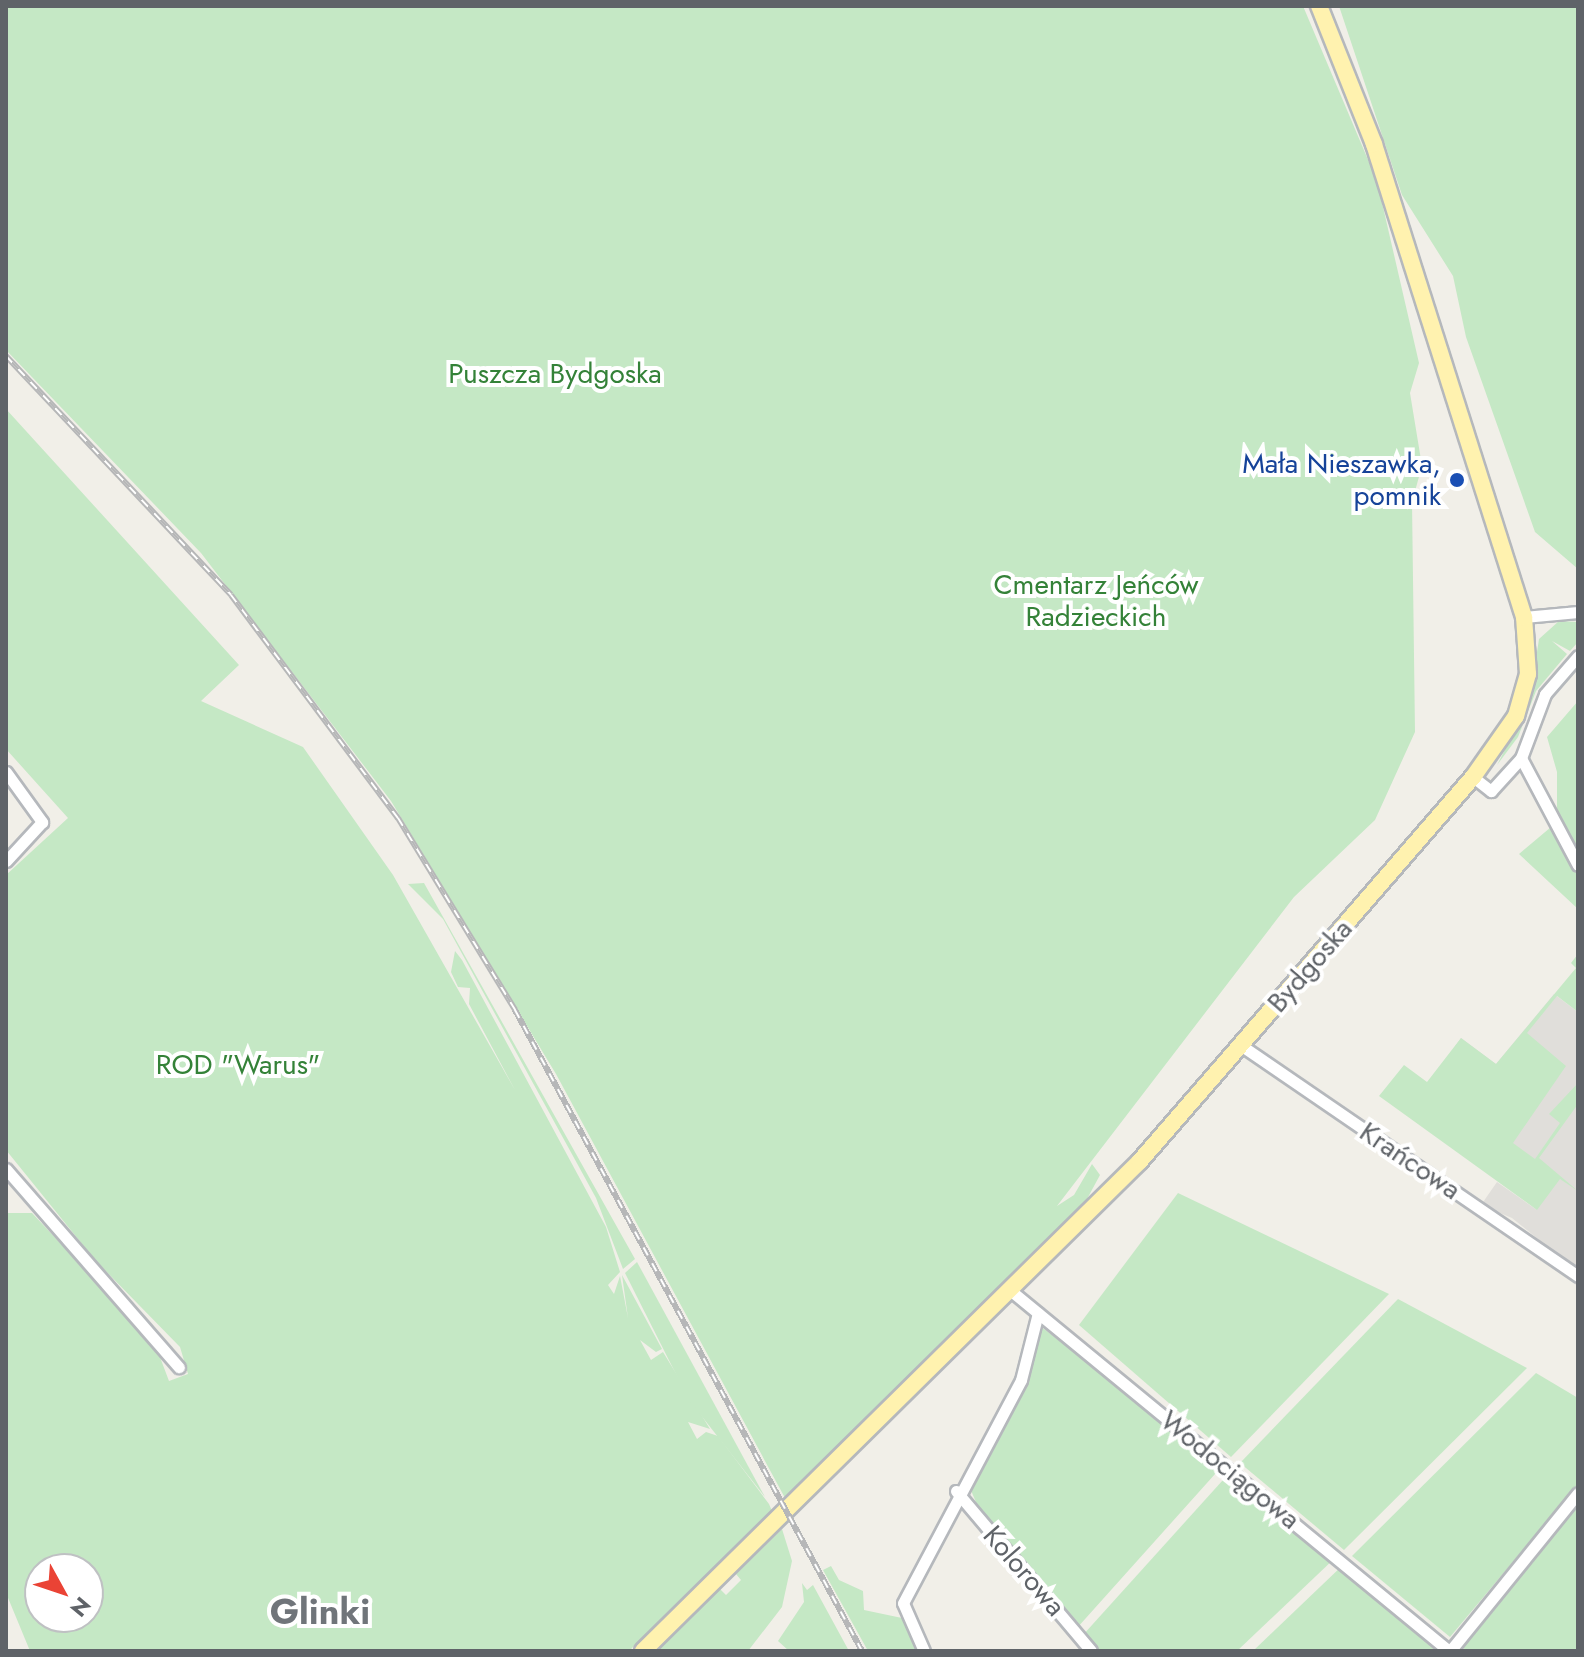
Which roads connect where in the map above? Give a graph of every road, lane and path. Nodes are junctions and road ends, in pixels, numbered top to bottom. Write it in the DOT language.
graph roads {
  1 [pos="1319,6"];
  2 [pos="1578,612"];
  3 [pos="1524,617"];
  4 [pos="1578,656"];
  5 [pos="1521,758"];
  6 [pos="6,772"];
  7 [pos="1473,777"];
  8 [pos="6,861"];
  9 [pos="1578,865"];
  10 [pos="1242,1046"];
  11 [pos="6,1169"];
  12 [pos="1578,1276"];
  13 [pos="1010,1290"];
  14 [pos="1038,1313"];
  15 [pos="179,1367"];
  16 [pos="956,1491"];
  17 [pos="1578,1493"];
  18 [pos="643,1651"];
  19 [pos="924,1651"];
  20 [pos="1091,1651"];
  21 [pos="1450,1651"];
  1 -- 3 [label="main road, Bydgoska"];
  2 -- 3 [label="street"];
  3 -- 7 [label="main road, Bydgoska"];
  4 -- 5 [label="street"];
  5 -- 7 [label="street"];
  5 -- 9 [label="street"];
  6 -- 8 [label="street"];
  7 -- 10 [label="main road, Bydgoska"];
  10 -- 12 [label="street, Krańcowa"];
  10 -- 13 [label="main road, Bydgoska"];
  11 -- 15 [label="street"];
  13 -- 14 [label="street, Wodociągowa"];
  13 -- 18 [label="main road, Bydgoska"];
  14 -- 16 [label="street"];
  14 -- 21 [label="street, Wodociągowa"];
  16 -- 19 [label="street"];
  16 -- 20 [label="street, Kolorowa"];
  17 -- 21 [label="street"];
}
